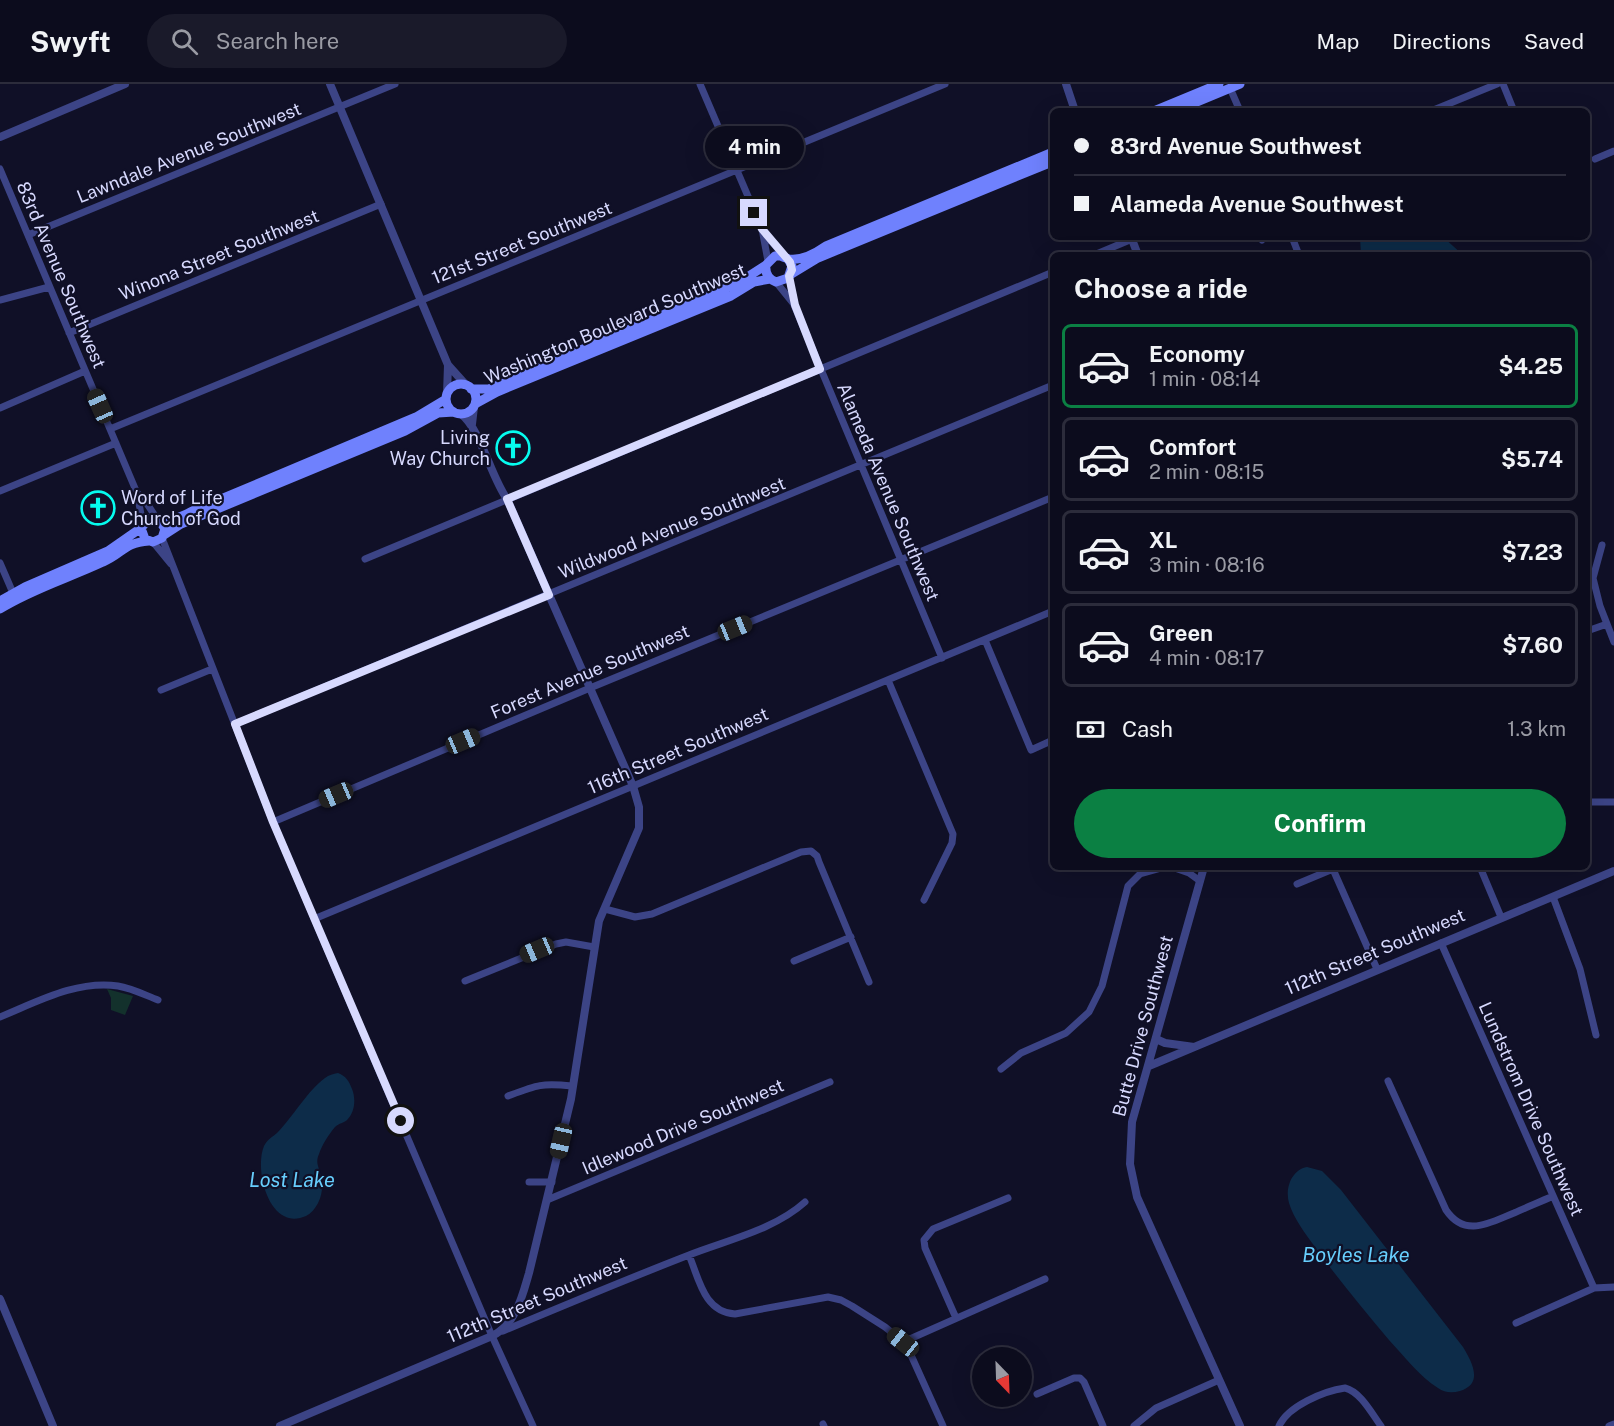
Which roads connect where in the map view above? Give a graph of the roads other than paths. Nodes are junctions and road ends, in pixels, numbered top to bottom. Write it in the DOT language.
graph roads {
  1 [pos="125,84"];
  2 [pos="330,84"];
  3 [pos="395,84"];
  4 [pos="700,84"];
  5 [pos="945,84"];
  6 [pos="1066,84"];
  7 [pos="1219,84"];
  8 [pos="1240,84"];
  9 [pos="1497,84"];
  10 [pos="1503,84"];
  11 [pos="109,87"];
  12 [pos="1230,88"];
  13 [pos="1074,106"];
  14 [pos="340,107"];
  15 [pos="1161,108"];
  16 [pos="1182,108"];
  17 [pos="1239,108"];
  18 [pos="1438,108"];
  19 [pos="1513,108"];
  20 [pos="0,137"];
  21 [pos="1614,151"];
  22 [pos="1050,153"];
  23 [pos="1595,159"];
  24 [pos="1050,162"];
  25 [pos="0,169"];
  26 [pos="737,171"];
  27 [pos="381,204"];
  28 [pos="762,229"];
  29 [pos="28,235"];
  30 [pos="1128,240"];
  31 [pos="1101,252"];
  32 [pos="786,258"];
  33 [pos="767,263"];
  34 [pos="1050,273"];
  35 [pos="790,275"];
  36 [pos="773,280"];
  37 [pos="49,287"];
  38 [pos="0,300"];
  39 [pos="422,300"];
  40 [pos="795,305"];
  41 [pos="69,333"];
  42 [pos="448,365"];
  43 [pos="820,369"];
  44 [pos="85,371"];
  45 [pos="1050,386"];
  46 [pos="468,387"];
  47 [pos="447,396"];
  48 [pos="474,406"];
  49 [pos="0,408"];
  50 [pos="457,413"];
  51 [pos="472,424"];
  52 [pos="110,429"];
  53 [pos="116,443"];
  54 [pos="861,466"];
  55 [pos="0,491"];
  56 [pos="137,493"];
  57 [pos="1050,498"];
  58 [pos="507,499"];
  59 [pos="158,520"];
  60 [pos="142,527"];
  61 [pos="163,536"];
  62 [pos="151,542"];
  63 [pos="1602,545"];
  64 [pos="365,559"];
  65 [pos="901,561"];
  66 [pos="0,563"];
  67 [pos="171,564"];
  68 [pos="13,593"];
  69 [pos="549,595"];
  70 [pos="0,601"];
  71 [pos="0,609"];
  72 [pos="1050,613"];
  73 [pos="1607,624"];
  74 [pos="1590,630"];
  75 [pos="985,640"];
  76 [pos="1614,642"];
  77 [pos="942,658"];
  78 [pos="212,669"];
  79 [pos="888,680"];
  80 [pos="590,688"];
  81 [pos="160,690"];
  82 [pos="235,724"];
  83 [pos="1050,741"];
  84 [pos="633,786"];
  85 [pos="1590,802"];
  86 [pos="1614,802"];
  87 [pos="273,822"];
  88 [pos="1154,870"];
  89 [pos="1180,870"];
  90 [pos="1203,870"];
  91 [pos="1328,870"];
  92 [pos="1333,870"];
  93 [pos="1481,870"];
  94 [pos="1614,871"];
  95 [pos="1200,881"];
  96 [pos="1297,884"];
  97 [pos="1553,897"];
  98 [pos="924,900"];
  99 [pos="605,909"];
  100 [pos="1501,918"];
  101 [pos="314,919"];
  102 [pos="851,938"];
  103 [pos="1441,943"];
  104 [pos="594,947"];
  105 [pos="794,961"];
  106 [pos="1377,969"];
  107 [pos="465,981"];
  108 [pos="869,982"];
  109 [pos="158,1000"];
  110 [pos="0,1017"];
  111 [pos="1596,1035"];
  112 [pos="1156,1039"];
  113 [pos="1194,1047"];
  114 [pos="1149,1066"];
  115 [pos="1001,1069"];
  116 [pos="1388,1081"];
  117 [pos="830,1082"];
  118 [pos="572,1086"];
  119 [pos="508,1096"];
  120 [pos="529,1182"];
  121 [pos="550,1182"];
  122 [pos="1554,1196"];
  123 [pos="1008,1198"];
  124 [pos="548,1200"];
  125 [pos="805,1202"];
  126 [pos="689,1255"];
  127 [pos="1045,1279"];
  128 [pos="1614,1287"];
  129 [pos="1594,1288"];
  130 [pos="0,1299"];
  131 [pos="956,1318"];
  132 [pos="1516,1323"];
  133 [pos="503,1331"];
  134 [pos="492,1336"];
  135 [pos="903,1342"];
  136 [pos="1220,1380"];
  137 [pos="1037,1394"];
  138 [pos="297,1423"];
  139 [pos="1614,1424"];
  140 [pos="53,1426"];
  141 [pos="280,1426"];
  142 [pos="533,1426"];
  143 [pos="943,1426"];
  144 [pos="1103,1426"];
  145 [pos="1134,1426"];
  146 [pos="1240,1426"];
  147 [pos="1279,1426"];
  148 [pos="1381,1426"];
  149 [pos="1609,1426"];
  1 -- 11 [label="street"];
  2 -- 14 [label="street"];
  3 -- 14 [label="street, Lawndale Avenue Southwest"];
  4 -- 26 [label="street"];
  5 -- 26 [label="street, 121st Street Southwest"];
  6 -- 13 [label="street"];
  7 -- 15 [label="main road"];
  8 -- 12 [label="main road"];
  9 -- 18 [label="street"];
  10 -- 19 [label="street"];
  11 -- 20 [label="street"];
  12 -- 16 [label="main road"];
  12 -- 17 [label="street"];
  14 -- 27 [label="street"];
  14 -- 29 [label="street, Lawndale Avenue Southwest"];
  21 -- 23 [label="street"];
  22 -- 32 [label="main road"];
  24 -- 35 [label="main road"];
  25 -- 29 [label="street, 83rd Avenue Southwest"];
  26 -- 28 [label="street"];
  26 -- 39 [label="street, 121st Street Southwest"];
  27 -- 39 [label="street"];
  27 -- 41 [label="street, Winona Street Southwest"];
  28 -- 32 [label="street"];
  28 -- 33 [label="street"];
  29 -- 37 [label="street, 83rd Avenue Southwest"];
  30 -- 31 [label="street"];
  32 -- 33 [label="main road"];
  32 -- 35 [label="main road"];
  33 -- 36 [label="main road"];
  33 -- 46 [label="main road, Washington Boulevard Southwest"];
  34 -- 43 [label="street"];
  35 -- 36 [label="main road"];
  35 -- 40 [label="street, Alameda Avenue Southwest"];
  36 -- 40 [label="street, Alameda Avenue Southwest"];
  36 -- 48 [label="main road, Washington Boulevard Southwest"];
  37 -- 38 [label="street"];
  37 -- 41 [label="street, 83rd Avenue Southwest"];
  39 -- 42 [label="street"];
  39 -- 52 [label="street, 121st Street Southwest"];
  40 -- 43 [label="street, Alameda Avenue Southwest"];
  41 -- 44 [label="street, 83rd Avenue Southwest"];
  42 -- 46 [label="street"];
  42 -- 47 [label="street"];
  43 -- 54 [label="street, Alameda Avenue Southwest"];
  43 -- 58 [label="street"];
  44 -- 49 [label="street"];
  44 -- 52 [label="street, 83rd Avenue Southwest"];
  45 -- 54 [label="street, Wildwood Avenue Southwest"];
  46 -- 47 [label="main road"];
  46 -- 48 [label="main road"];
  47 -- 50 [label="main road"];
  47 -- 59 [label="main road"];
  48 -- 50 [label="main road"];
  48 -- 51 [label="street"];
  50 -- 51 [label="street"];
  50 -- 61 [label="main road"];
  51 -- 58 [label="street"];
  52 -- 53 [label="street, 83rd Avenue Southwest"];
  53 -- 55 [label="street"];
  53 -- 56 [label="street, 83rd Avenue Southwest"];
  54 -- 65 [label="street, Alameda Avenue Southwest"];
  54 -- 69 [label="street, Wildwood Avenue Southwest"];
  56 -- 59 [label="street, 83rd Avenue Southwest"];
  56 -- 60 [label="street, 83rd Avenue Southwest"];
  57 -- 65 [label="street, Forest Avenue Southwest"];
  58 -- 64 [label="street"];
  58 -- 69 [label="street"];
  59 -- 60 [label="main road"];
  59 -- 61 [label="main road"];
  60 -- 62 [label="main road"];
  60 -- 68 [label="main road"];
  61 -- 62 [label="main road"];
  61 -- 67 [label="street"];
  62 -- 67 [label="street"];
  62 -- 71 [label="main road"];
  63 -- 73 [label="street"];
  65 -- 77 [label="street, Alameda Avenue Southwest"];
  65 -- 80 [label="street, Forest Avenue Southwest"];
  66 -- 68 [label="street"];
  67 -- 78 [label="street"];
  68 -- 70 [label="main road"];
  69 -- 80 [label="street"];
  69 -- 82 [label="street, Wildwood Avenue Southwest"];
  72 -- 75 [label="street, 116th Street Southwest"];
  73 -- 74 [label="street"];
  73 -- 76 [label="street"];
  75 -- 77 [label="street, 116th Street Southwest"];
  75 -- 83 [label="street"];
  77 -- 79 [label="street, 116th Street Southwest"];
  78 -- 81 [label="street"];
  78 -- 82 [label="street"];
  79 -- 84 [label="street, 116th Street Southwest"];
  79 -- 98 [label="street"];
  80 -- 84 [label="street"];
  80 -- 87 [label="street, Forest Avenue Southwest"];
  82 -- 87 [label="street"];
  84 -- 99 [label="street"];
  84 -- 101 [label="street, 116th Street Southwest"];
  85 -- 86 [label="street"];
  87 -- 101 [label="street"];
  88 -- 115 [label="street"];
  89 -- 95 [label="street"];
  90 -- 95 [label="street, Butte Drive Southwest"];
  91 -- 96 [label="street"];
  92 -- 106 [label="street"];
  93 -- 100 [label="street"];
  94 -- 97 [label="street, 112th Street Southwest"];
  95 -- 112 [label="street, Butte Drive Southwest"];
  97 -- 100 [label="street, 112th Street Southwest"];
  97 -- 111 [label="street"];
  99 -- 102 [label="street"];
  99 -- 104 [label="street"];
  100 -- 103 [label="street, 112th Street Southwest"];
  101 -- 134 [label="street"];
  102 -- 105 [label="street"];
  102 -- 108 [label="street"];
  103 -- 106 [label="street, 112th Street Southwest"];
  103 -- 122 [label="street, Lundstrom Drive Southwest"];
  104 -- 107 [label="street"];
  104 -- 118 [label="street"];
  106 -- 113 [label="street, 112th Street Southwest"];
  109 -- 110 [label="street"];
  112 -- 113 [label="street"];
  112 -- 114 [label="street, Butte Drive Southwest"];
  113 -- 114 [label="street, 112th Street Southwest"];
  114 -- 136 [label="street, Butte Drive Southwest"];
  116 -- 122 [label="street"];
  117 -- 124 [label="street, Idlewood Drive Southwest"];
  118 -- 119 [label="street"];
  118 -- 121 [label="street"];
  120 -- 121 [label="street"];
  121 -- 124 [label="street"];
  122 -- 129 [label="street, Lundstrom Drive Southwest"];
  123 -- 131 [label="street"];
  124 -- 133 [label="street"];
  125 -- 126 [label="street, 112th Street Southwest"];
  126 -- 133 [label="street, 112th Street Southwest"];
  126 -- 135 [label="street"];
  127 -- 131 [label="street"];
  128 -- 129 [label="street"];
  129 -- 132 [label="street"];
  130 -- 140 [label="street"];
  131 -- 135 [label="street"];
  133 -- 134 [label="street, 112th Street Southwest"];
  134 -- 138 [label="street, 112th Street Southwest"];
  134 -- 142 [label="street"];
  135 -- 143 [label="street"];
  136 -- 145 [label="street"];
  136 -- 146 [label="street, Butte Drive Southwest"];
  137 -- 144 [label="street"];
  138 -- 141 [label="street, 112th Street Southwest"];
  139 -- 149 [label="street"];
  147 -- 148 [label="street"];
}
